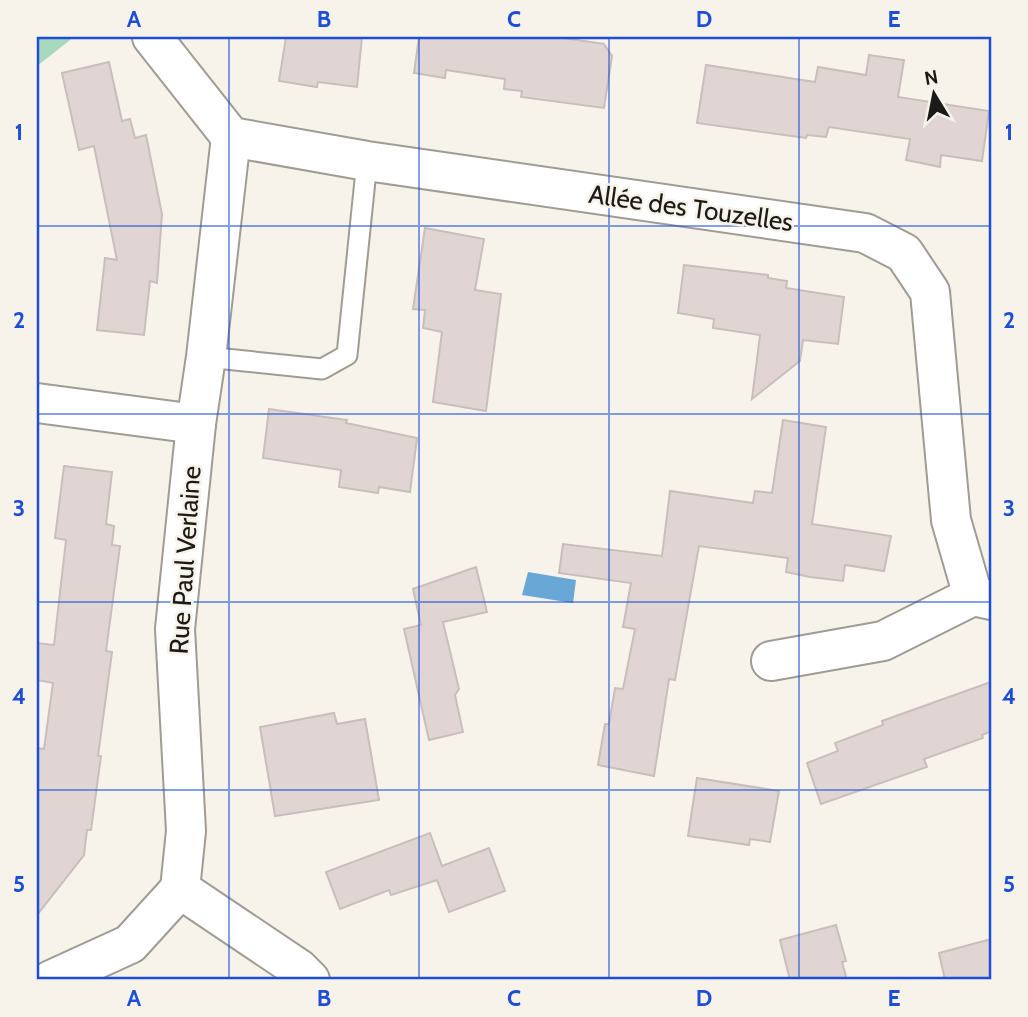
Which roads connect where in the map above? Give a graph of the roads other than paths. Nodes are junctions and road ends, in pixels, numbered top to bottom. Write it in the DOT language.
graph roads {
  1 [pos="152,37"];
  2 [pos="231,137"];
  3 [pos="367,161"];
  4 [pos="206,357"];
  5 [pos="37,403"];
  6 [pos="196,424"];
  7 [pos="982,598"];
  8 [pos="771,661"];
  9 [pos="180,889"];
  10 [pos="51,980"];
  11 [pos="310,980"];
  1 -- 2 [label="street"];
  2 -- 3 [label="street, Allée des Touzelles"];
  2 -- 4 [label="street, Rue Paul Verlaine"];
  3 -- 4 [label="lane"];
  3 -- 7 [label="street, Allée des Touzelles"];
  4 -- 6 [label="street, Rue Paul Verlaine"];
  5 -- 6 [label="street"];
  6 -- 9 [label="street, Rue Paul Verlaine"];
  7 -- 8 [label="street"];
  9 -- 10 [label="street"];
  9 -- 11 [label="street"];
}
